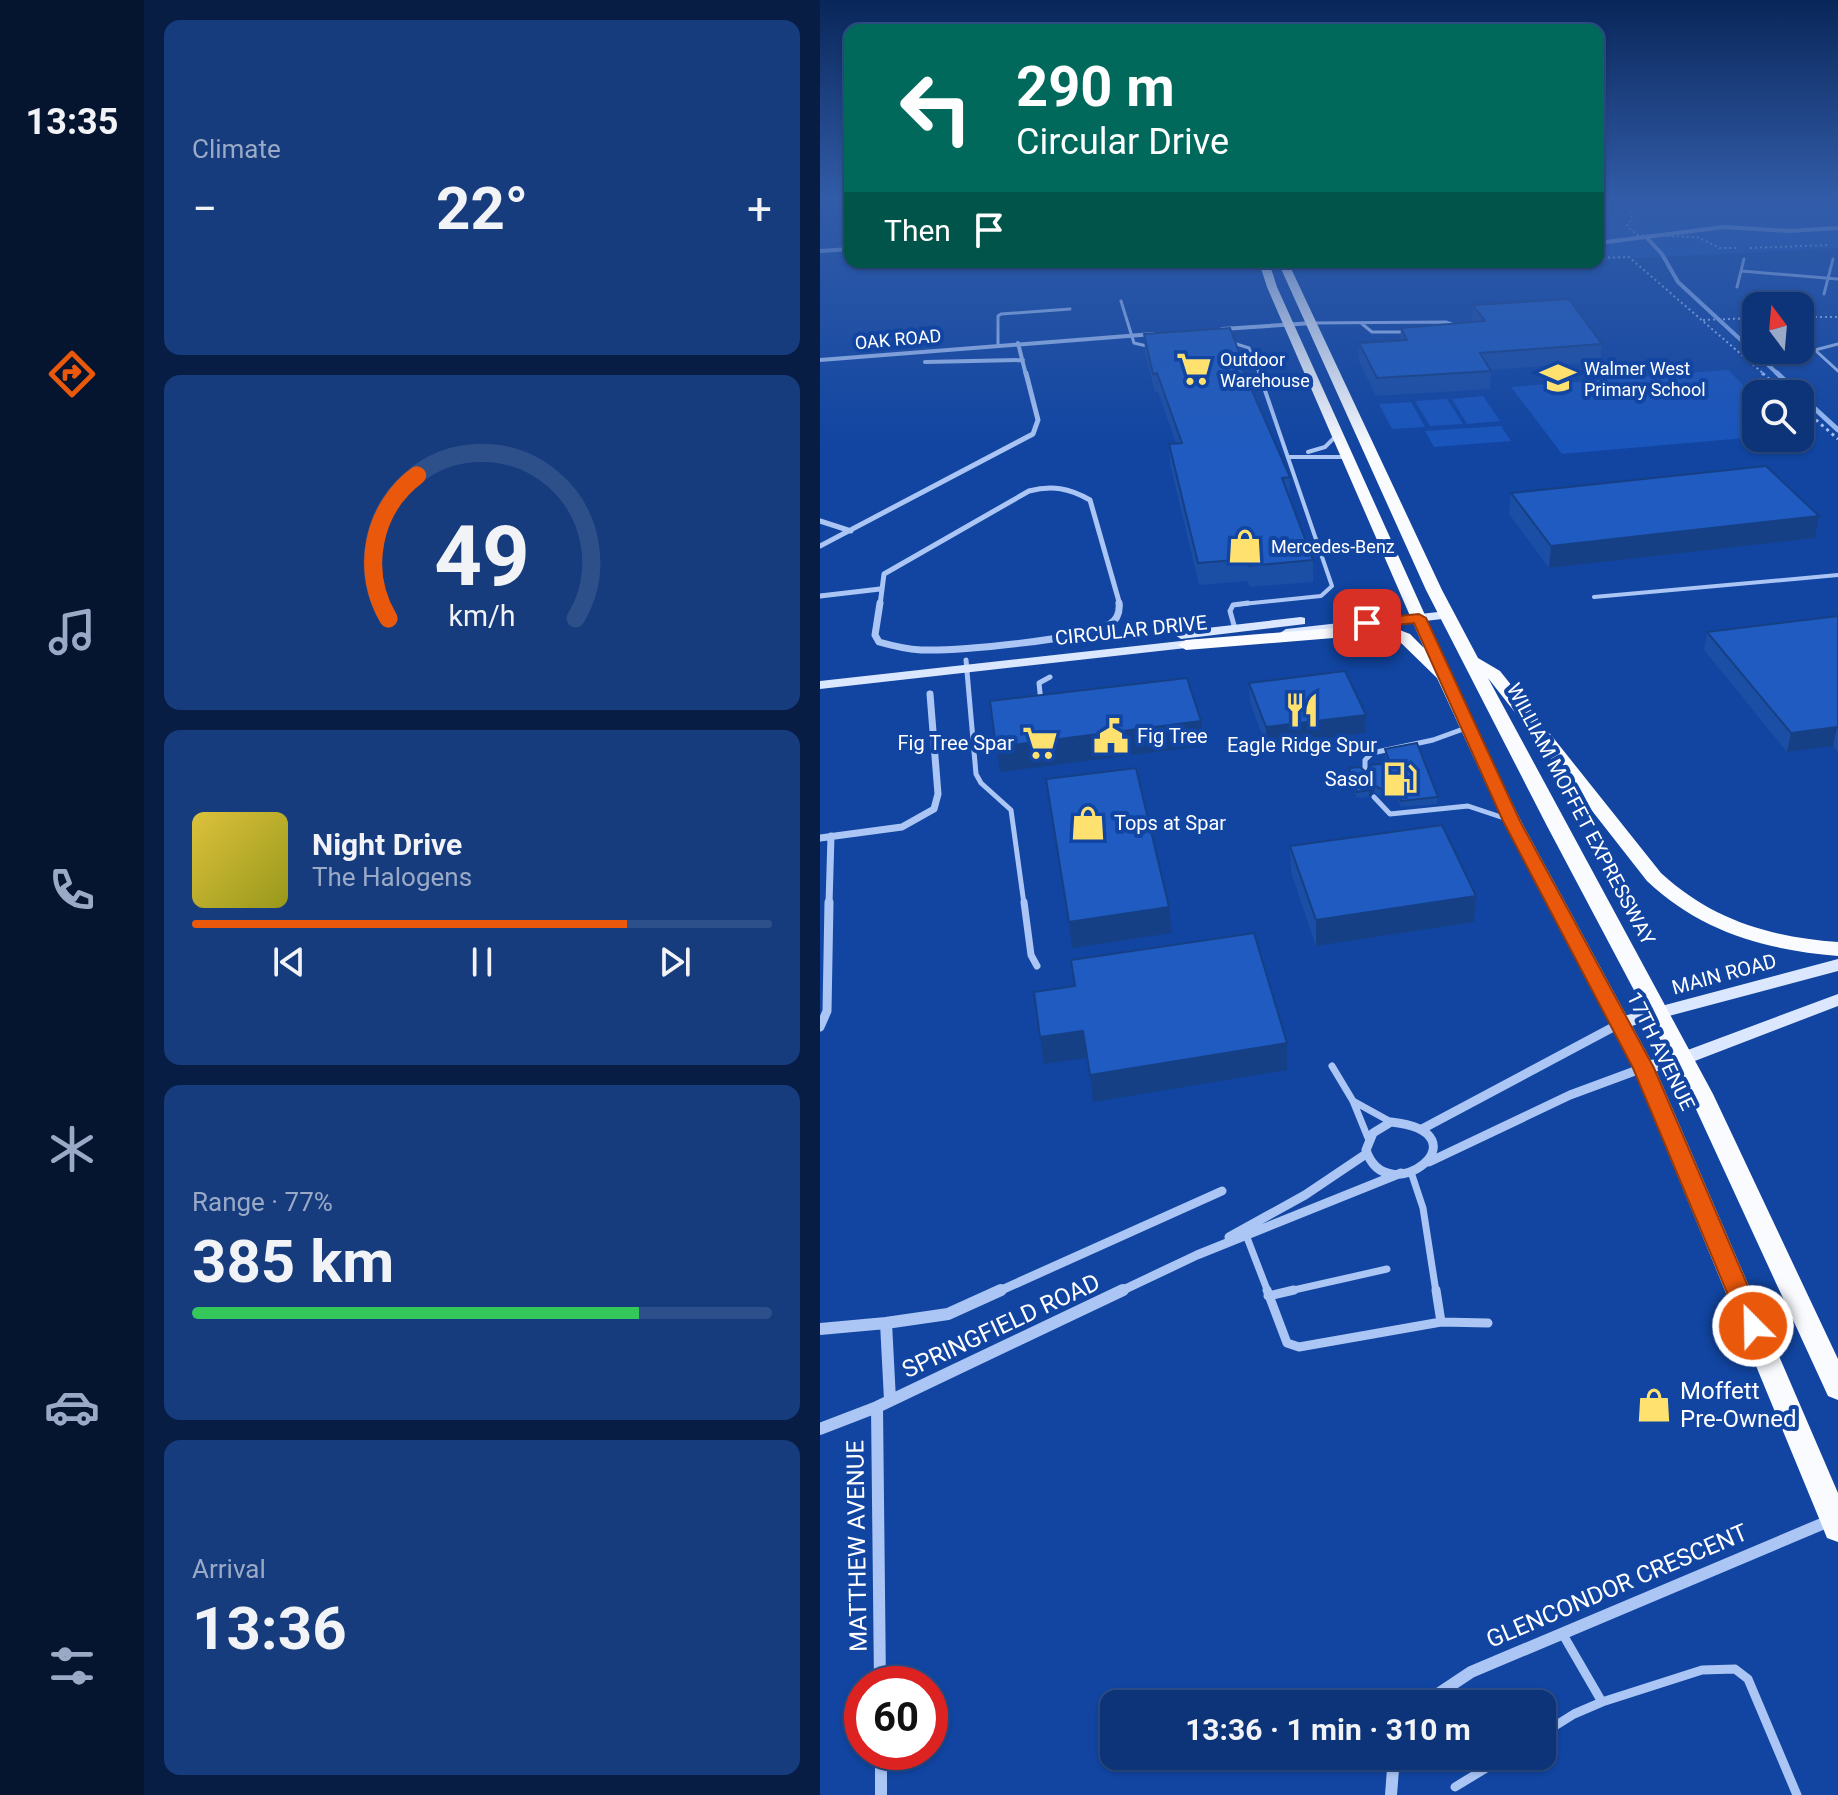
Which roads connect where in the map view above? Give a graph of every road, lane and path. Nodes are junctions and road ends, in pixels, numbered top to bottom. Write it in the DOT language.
graph roads {
  1 [pos="1271,281"];
  2 [pos="1292,281"];
  3 [pos="1656,281"];
  4 [pos="1739,281"];
  5 [pos="1826,281"];
  6 [pos="1737,287"];
  7 [pos="1824,294"];
  8 [pos="1121,301"];
  9 [pos="1070,309"];
  10 [pos="1814,317"];
  11 [pos="1838,317"];
  12 [pos="1742,318"];
  13 [pos="1701,320"];
  14 [pos="1313,323"];
  15 [pos="1361,323"];
  16 [pos="1288,324"];
  17 [pos="1214,330"];
  18 [pos="1453,330"];
  19 [pos="1413,332"];
  20 [pos="1158,333"];
  21 [pos="1130,335"];
  22 [pos="1228,342"];
  23 [pos="1018,343"];
  24 [pos="1838,344"];
  25 [pos="998,345"];
  26 [pos="1155,347"];
  27 [pos="820,360"];
  28 [pos="1023,360"];
  29 [pos="925,362"];
  30 [pos="1838,371"];
  31 [pos="1770,380"];
  32 [pos="1814,418"];
  33 [pos="1337,435"];
  34 [pos="1838,439"];
  35 [pos="1289,455"];
  36 [pos="1347,457"];
  37 [pos="820,521"];
  38 [pos="851,531"];
  39 [pos="820,546"];
  40 [pos="1838,575"];
  41 [pos="880,589"];
  42 [pos="820,596"];
  43 [pos="1594,597"];
  44 [pos="1445,610"];
  45 [pos="1417,613"];
  46 [pos="1235,629"];
  47 [pos="1186,645"];
  48 [pos="1472,662"];
  49 [pos="966,664"];
  50 [pos="820,676"];
  51 [pos="1050,677"];
  52 [pos="1445,679"];
  53 [pos="820,685"];
  54 [pos="930,694"];
  55 [pos="1041,705"];
  56 [pos="1467,728"];
  57 [pos="1365,773"];
  58 [pos="1374,797"];
  59 [pos="1512,821"];
  60 [pos="831,836"];
  61 [pos="820,838"];
  62 [pos="1838,949"];
  63 [pos="1838,965"];
  64 [pos="1037,966"];
  65 [pos="1838,1000"];
  66 [pos="1656,1014"];
  67 [pos="1620,1023"];
  68 [pos="820,1027"];
  69 [pos="1681,1059"];
  70 [pos="1332,1066"];
  71 [pos="1644,1068"];
  72 [pos="1353,1101"];
  73 [pos="1391,1122"];
  74 [pos="1422,1129"];
  75 [pos="1368,1138"];
  76 [pos="1366,1154"];
  77 [pos="1429,1162"];
  78 [pos="1406,1173"];
  79 [pos="1222,1191"];
  80 [pos="1246,1235"];
  81 [pos="1197,1255"];
  82 [pos="1387,1269"];
  83 [pos="1268,1296"];
  84 [pos="1441,1322"];
  85 [pos="886,1323"];
  86 [pos="1488,1323"];
  87 [pos="820,1329"];
  88 [pos="1838,1388"];
  89 [pos="890,1400"];
  90 [pos="877,1407"];
  91 [pos="820,1429"];
  92 [pos="1836,1524"];
  93 [pos="1562,1633"];
  94 [pos="880,1666"];
  95 [pos="1444,1690"];
  96 [pos="1602,1702"];
  97 [pos="1556,1725"];
  98 [pos="881,1770"];
  99 [pos="1391,1770"];
  100 [pos="1483,1770"];
  101 [pos="1455,1787"];
  102 [pos="881,1795"];
  103 [pos="1391,1795"];
  104 [pos="1797,1795"];
  1 -- 16 [label="main road"];
  2 -- 14 [label="main road, WILLIAM MOFFET EXPRESSWAY"];
  3 -- 13 [label="path"];
  4 -- 6 [label="lane"];
  5 -- 7 [label="lane"];
  8 -- 21 [label="lane"];
  9 -- 25 [label="lane"];
  10 -- 11 [label="path"];
  12 -- 13 [label="path"];
  13 -- 31 [label="path"];
  14 -- 15 [label="lane"];
  14 -- 16 [label="street"];
  14 -- 44 [label="main road, WILLIAM MOFFET EXPRESSWAY"];
  15 -- 18 [label="lane"];
  15 -- 19 [label="lane"];
  16 -- 17 [label="street"];
  16 -- 33 [label="main road"];
  20 -- 21 [label="street, OAK ROAD"];
  21 -- 23 [label="street, OAK ROAD"];
  21 -- 26 [label="lane"];
  22 -- 35 [label="lane"];
  23 -- 25 [label="street, OAK ROAD"];
  23 -- 28 [label="street"];
  24 -- 30 [label="lane"];
  25 -- 27 [label="street, OAK ROAD"];
  28 -- 29 [label="street"];
  28 -- 38 [label="street"];
  32 -- 34 [label="path"];
  33 -- 35 [label="lane"];
  33 -- 36 [label="main road"];
  35 -- 36 [label="lane"];
  35 -- 46 [label="lane"];
  36 -- 45 [label="main road"];
  37 -- 38 [label="street"];
  38 -- 39 [label="street"];
  40 -- 43 [label="lane"];
  41 -- 41 [label="street"];
  41 -- 42 [label="street"];
  44 -- 45 [label="street, CIRCULAR DRIVE"];
  44 -- 48 [label="main road, WILLIAM MOFFET EXPRESSWAY"];
  45 -- 46 [label="street, CIRCULAR DRIVE"];
  45 -- 47 [label="street, CIRCULAR DRIVE"];
  45 -- 52 [label="main road, 17TH AVENUE"];
  46 -- 49 [label="street, CIRCULAR DRIVE"];
  47 -- 49 [label="street, CIRCULAR DRIVE"];
  47 -- 52 [label="main road"];
  48 -- 62 [label="main road"];
  48 -- 66 [label="main road, WILLIAM MOFFET EXPRESSWAY"];
  49 -- 50 [label="street, CIRCULAR DRIVE"];
  49 -- 53 [label="street, CIRCULAR DRIVE"];
  49 -- 64 [label="lane"];
  51 -- 55 [label="lane"];
  52 -- 56 [label="main road, 17TH AVENUE"];
  54 -- 60 [label="street"];
  56 -- 57 [label="lane"];
  56 -- 59 [label="main road, 17TH AVENUE"];
  58 -- 59 [label="lane"];
  59 -- 67 [label="main road, 17TH AVENUE"];
  60 -- 61 [label="street"];
  60 -- 68 [label="street"];
  63 -- 66 [label="street, MAIN ROAD"];
  65 -- 69 [label="street"];
  66 -- 67 [label="street, MAIN ROAD"];
  66 -- 69 [label="main road, WILLIAM MOFFET EXPRESSWAY"];
  67 -- 71 [label="main road, 17TH AVENUE"];
  67 -- 74 [label="street"];
  69 -- 71 [label="street"];
  69 -- 88 [label="main road, WILLIAM MOFFET EXPRESSWAY"];
  70 -- 72 [label="lane"];
  71 -- 77 [label="street"];
  71 -- 92 [label="main road, 17TH AVENUE"];
  72 -- 73 [label="lane"];
  72 -- 75 [label="lane"];
  73 -- 74 [label="street"];
  73 -- 75 [label="street"];
  74 -- 77 [label="street"];
  75 -- 76 [label="street"];
  76 -- 78 [label="street"];
  76 -- 81 [label="street, SPRINGFIELD ROAD"];
  77 -- 78 [label="street"];
  78 -- 80 [label="street, SPRINGFIELD ROAD"];
  78 -- 84 [label="lane"];
  79 -- 85 [label="street"];
  80 -- 81 [label="street, SPRINGFIELD ROAD"];
  80 -- 83 [label="lane"];
  81 -- 89 [label="street, SPRINGFIELD ROAD"];
  82 -- 83 [label="lane"];
  83 -- 84 [label="lane"];
  84 -- 86 [label="lane"];
  85 -- 87 [label="street"];
  85 -- 89 [label="street"];
  89 -- 90 [label="street, SPRINGFIELD ROAD"];
  90 -- 91 [label="street, SPRINGFIELD ROAD"];
  90 -- 94 [label="street, MATTHEW AVENUE"];
  92 -- 93 [label="street, GLENCONDOR CRESCENT"];
  93 -- 95 [label="street, GLENCONDOR CRESCENT"];
  93 -- 96 [label="lane"];
  96 -- 97 [label="lane"];
  96 -- 104 [label="lane"];
  98 -- 102 [label="street"];
  99 -- 103 [label="street"];
  100 -- 101 [label="lane"];
}
